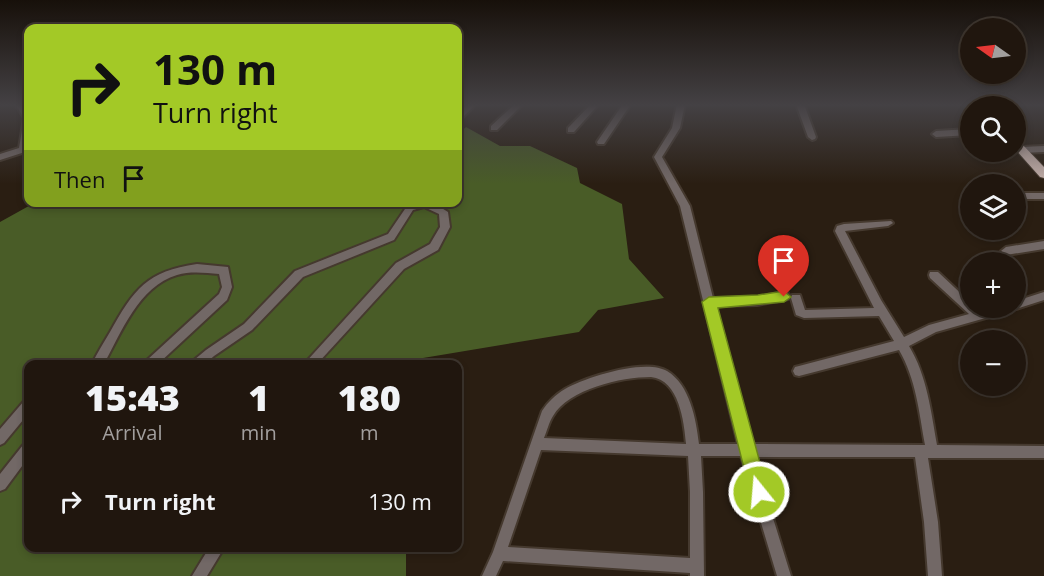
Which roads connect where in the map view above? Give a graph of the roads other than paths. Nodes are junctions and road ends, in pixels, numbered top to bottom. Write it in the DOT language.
graph roads {
  1 [pos="609,131"];
  2 [pos="674,131"];
  3 [pos="810,131"];
  4 [pos="960,133"];
  5 [pos="936,134"];
  6 [pos="812,137"];
  7 [pos="601,142"];
  8 [pos="1026,148"];
  9 [pos="1044,149"];
  10 [pos="24,150"];
  11 [pos="1026,155"];
  12 [pos="0,158"];
  13 [pos="1044,174"];
  14 [pos="1026,196"];
  15 [pos="1044,196"];
  16 [pos="413,207"];
  17 [pos="433,207"];
  18 [pos="888,223"];
  19 [pos="1044,246"];
  20 [pos="1006,251"];
  21 [pos="934,275"];
  22 [pos="1044,296"];
  23 [pos="960,299"];
  24 [pos="709,302"];
  25 [pos="1026,302"];
  26 [pos="882,312"];
  27 [pos="970,318"];
  28 [pos="902,344"];
  29 [pos="100,360"];
  30 [pos="155,360"];
  31 [pos="202,360"];
  32 [pos="314,360"];
  33 [pos="799,371"];
  34 [pos="24,410"];
  35 [pos="0,439"];
  36 [pos="537,444"];
  37 [pos="694,450"];
  38 [pos="746,450"];
  39 [pos="927,452"];
  40 [pos="1044,452"];
  41 [pos="24,454"];
  42 [pos="0,484"];
  43 [pos="214,552"];
  44 [pos="499,554"];
  45 [pos="697,571"];
  46 [pos="199,576"];
  47 [pos="489,576"];
  48 [pos="784,576"];
  49 [pos="935,576"];
  1 -- 7 [label="street"];
  2 -- 24 [label="street"];
  3 -- 6 [label="street"];
  4 -- 5 [label="street"];
  8 -- 9 [label="street"];
  10 -- 12 [label="street"];
  11 -- 13 [label="main road"];
  14 -- 15 [label="street"];
  16 -- 31 [label="street"];
  17 -- 32 [label="street"];
  18 -- 26 [label="street"];
  19 -- 20 [label="street"];
  21 -- 23 [label="street"];
  22 -- 25 [label="street"];
  24 -- 26 [label="street"];
  24 -- 38 [label="street"];
  26 -- 28 [label="street"];
  27 -- 28 [label="street"];
  28 -- 33 [label="street"];
  28 -- 39 [label="street"];
  29 -- 30 [label="street"];
  34 -- 35 [label="street"];
  36 -- 37 [label="street"];
  36 -- 37 [label="street"];
  36 -- 44 [label="street"];
  37 -- 38 [label="street"];
  37 -- 45 [label="street"];
  38 -- 39 [label="street"];
  38 -- 48 [label="street"];
  39 -- 40 [label="street"];
  39 -- 49 [label="street"];
  41 -- 42 [label="street"];
  43 -- 46 [label="street"];
  44 -- 45 [label="street"];
  44 -- 47 [label="street"];
}
